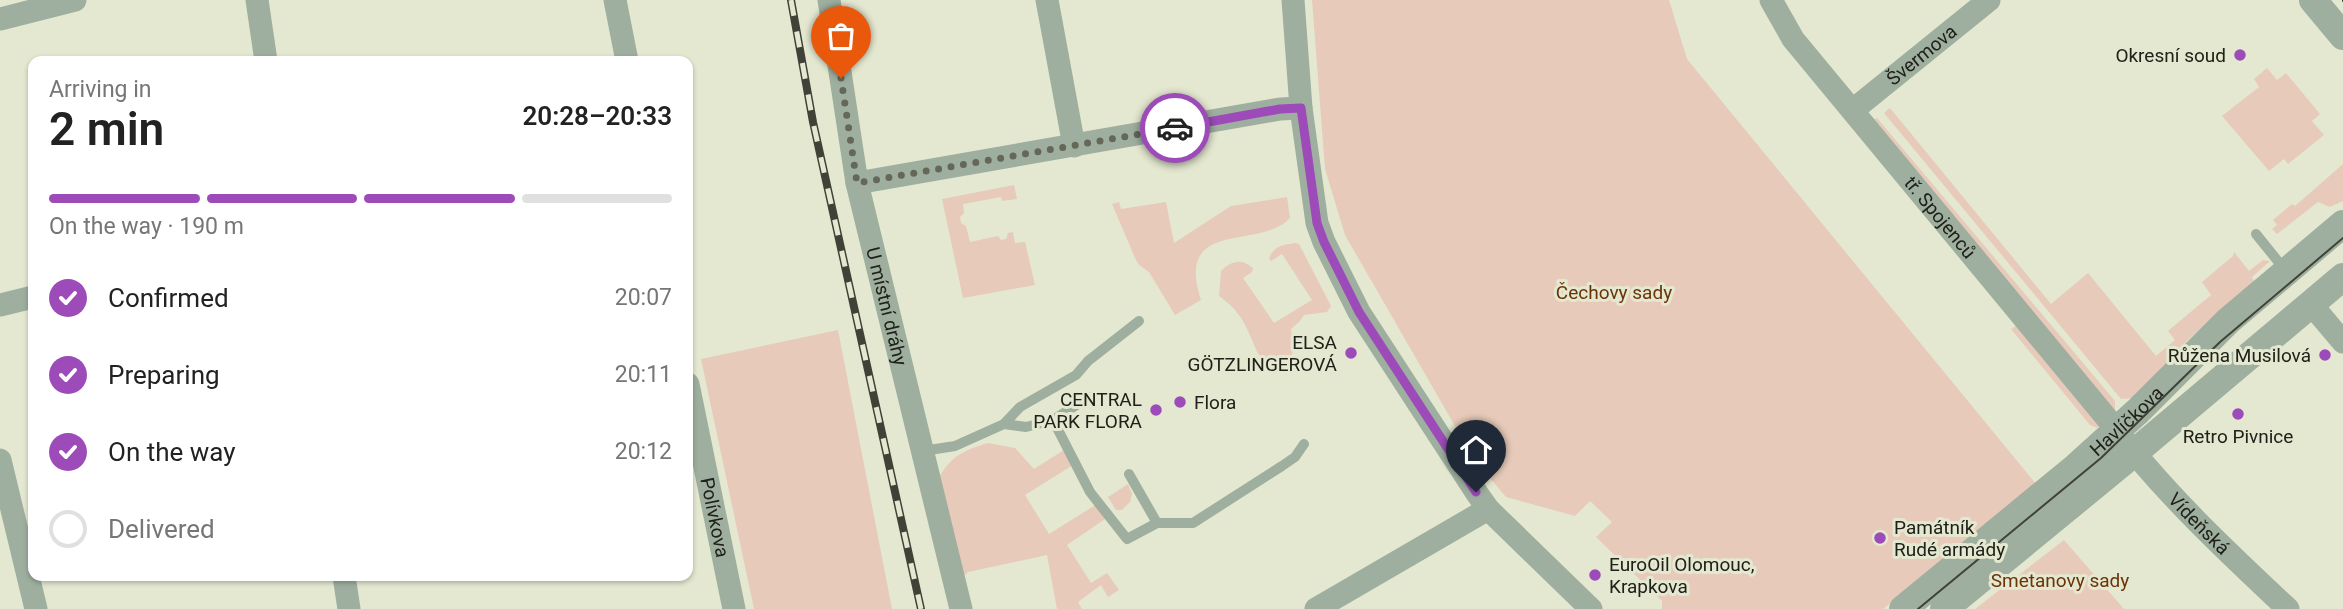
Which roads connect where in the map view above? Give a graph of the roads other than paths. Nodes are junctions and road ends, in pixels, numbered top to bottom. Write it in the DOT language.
graph roads {
  1 [pos="75,0"];
  2 [pos="257,0"];
  3 [pos="615,0"];
  4 [pos="829,0"];
  5 [pos="1047,0"];
  6 [pos="1293,0"];
  7 [pos="1771,0"];
  8 [pos="1989,0"];
  9 [pos="2313,0"];
  10 [pos="0,19"];
  11 [pos="2343,36"];
  12 [pos="265,56"];
  13 [pos="626,56"];
  14 [pos="1301,108"];
  15 [pos="1853,110"];
  16 [pos="1074,146"];
  17 [pos="857,183"];
  18 [pos="2343,224"];
  19 [pos="2256,234"];
  20 [pos="2286,270"];
  21 [pos="2343,277"];
  22 [pos="28,298"];
  23 [pos="2311,303"];
  24 [pos="0,305"];
  25 [pos="1139,321"];
  26 [pos="2343,342"];
  27 [pos="1089,397"];
  28 [pos="693,408"];
  29 [pos="1052,420"];
  30 [pos="1004,424"];
  31 [pos="2117,431"];
  32 [pos="1304,444"];
  33 [pos="923,451"];
  34 [pos="2134,453"];
  35 [pos="0,460"];
  36 [pos="1129,474"];
  37 [pos="1489,509"];
  38 [pos="1157,523"];
  39 [pos="28,563"];
  40 [pos="32,581"];
  41 [pos="345,581"];
  42 [pos="36,609"];
  43 [pos="349,609"];
  44 [pos="734,609"];
  45 [pos="961,609"];
  46 [pos="1315,609"];
  47 [pos="1591,609"];
  48 [pos="1903,609"];
  49 [pos="1944,609"];
  50 [pos="2288,609"];
  1 -- 10 [label="street"];
  2 -- 12 [label="street"];
  3 -- 13 [label="street"];
  4 -- 17 [label="street, U místní dráhy"];
  5 -- 16 [label="street"];
  6 -- 14 [label="street"];
  7 -- 15 [label="street, tř. Spojenců"];
  8 -- 15 [label="street, Švermova"];
  9 -- 11 [label="street"];
  14 -- 16 [label="street"];
  14 -- 37 [label="street"];
  15 -- 31 [label="street, tř. Spojenců"];
  16 -- 17 [label="street"];
  17 -- 33 [label="street, U místní dráhy"];
  18 -- 20 [label="street, Havlíčkova"];
  19 -- 20 [label="lane"];
  20 -- 31 [label="street, Havlíčkova"];
  21 -- 23 [label="street, Havlíčkova"];
  22 -- 24 [label="street"];
  23 -- 26 [label="street"];
  23 -- 34 [label="street, Havlíčkova"];
  25 -- 30 [label="lane"];
  27 -- 29 [label="lane"];
  28 -- 44 [label="street, Polívkova"];
  29 -- 30 [label="lane"];
  29 -- 38 [label="lane"];
  30 -- 33 [label="lane"];
  31 -- 34 [label="street, Vídeňská"];
  31 -- 48 [label="street, Havlíčkova"];
  32 -- 38 [label="lane"];
  33 -- 45 [label="street, U místní dráhy"];
  34 -- 49 [label="street, Havlíčkova"];
  34 -- 50 [label="street, Vídeňská"];
  35 -- 39 [label="street"];
  36 -- 38 [label="lane"];
  37 -- 46 [label="street"];
  37 -- 47 [label="street"];
  40 -- 42 [label="street"];
  41 -- 43 [label="street"];
}
